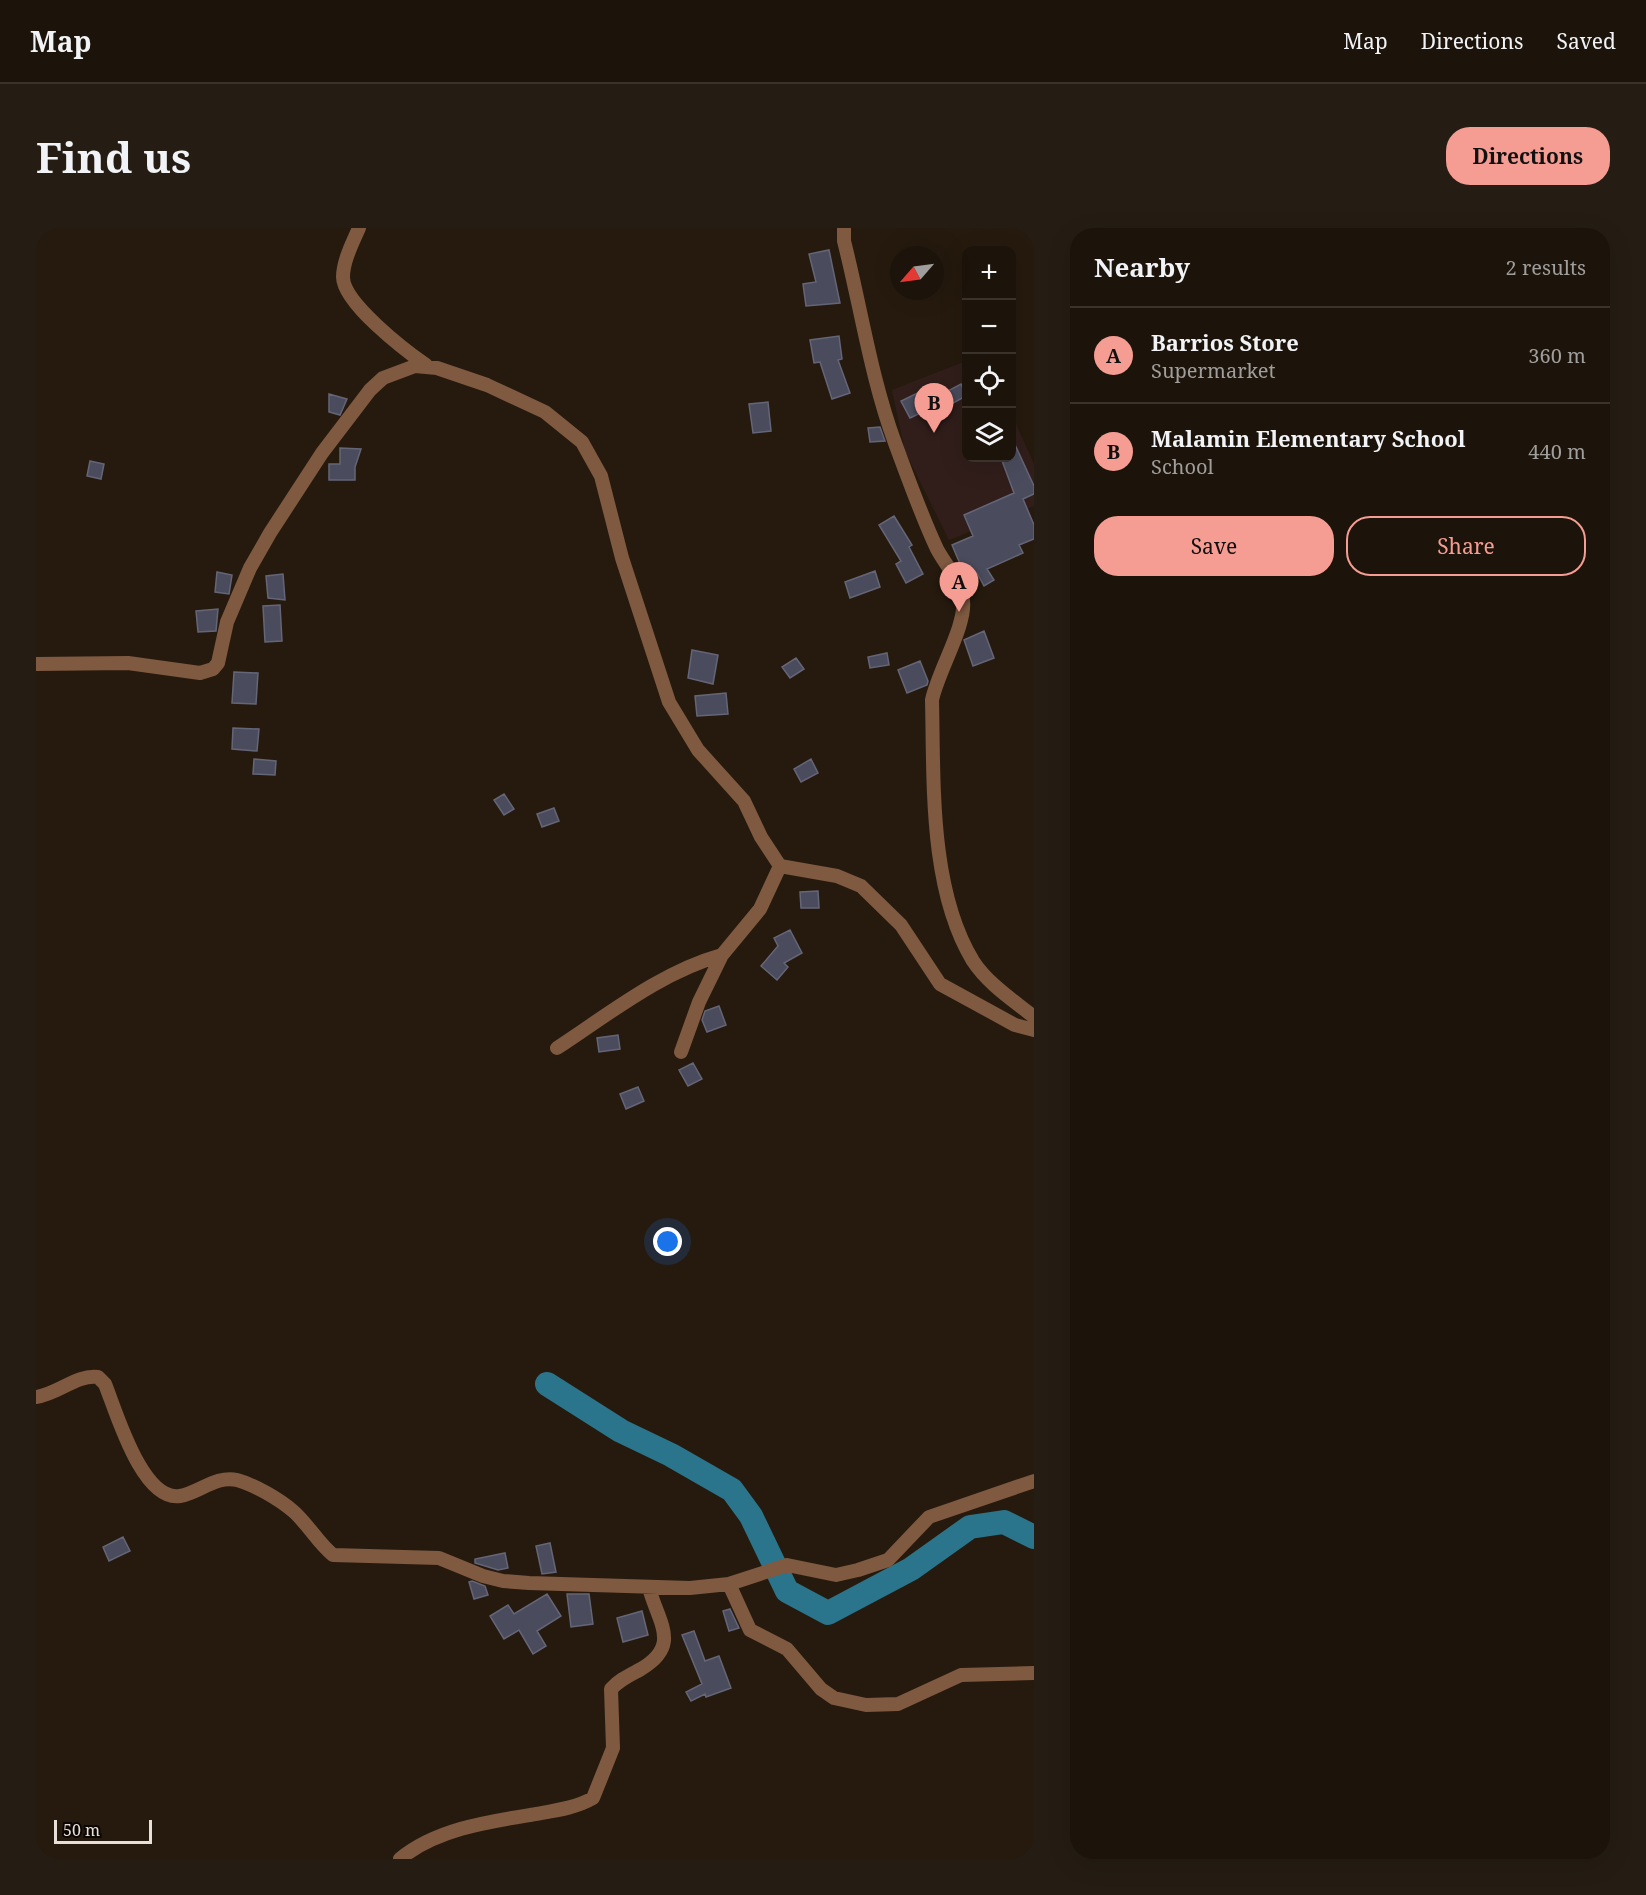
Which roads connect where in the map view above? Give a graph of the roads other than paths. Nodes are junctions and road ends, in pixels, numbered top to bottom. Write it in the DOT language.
graph roads {
  1 [pos="359,228"];
  2 [pos="844,228"];
  3 [pos="426,365"];
  4 [pos="36,664"];
  5 [pos="780,866"];
  6 [pos="722,955"];
  7 [pos="1034,1017"];
  8 [pos="1034,1030"];
  9 [pos="557,1048"];
  10 [pos="681,1052"];
  11 [pos="36,1397"];
  12 [pos="1034,1481"];
  13 [pos="729,1584"];
  14 [pos="649,1588"];
  15 [pos="1034,1673"];
  16 [pos="400,1859"];
  1 -- 3 [label="street"];
  2 -- 7 [label="street"];
  3 -- 4 [label="street"];
  3 -- 5 [label="street"];
  5 -- 6 [label="street"];
  5 -- 8 [label="street"];
  6 -- 9 [label="street"];
  6 -- 10 [label="street"];
  11 -- 14 [label="street"];
  12 -- 13 [label="street"];
  13 -- 14 [label="street"];
  13 -- 15 [label="street"];
  14 -- 16 [label="street"];
}
